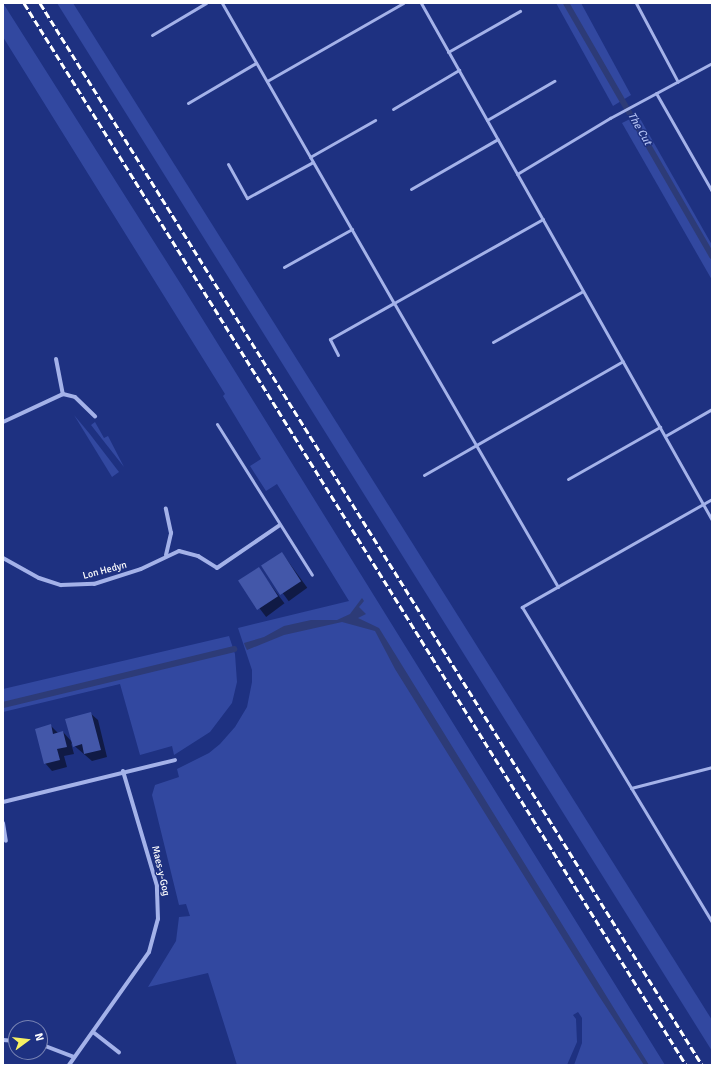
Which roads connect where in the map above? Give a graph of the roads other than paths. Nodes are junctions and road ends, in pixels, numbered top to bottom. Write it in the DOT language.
graph roads {
  1 [pos="206,3"];
  2 [pos="222,3"];
  3 [pos="403,3"];
  4 [pos="421,3"];
  5 [pos="636,3"];
  6 [pos="520,11"];
  7 [pos="152,35"];
  8 [pos="448,52"];
  9 [pos="256,63"];
  10 [pos="712,63"];
  11 [pos="459,70"];
  12 [pos="267,81"];
  13 [pos="554,81"];
  14 [pos="678,82"];
  15 [pos="656,93"];
  16 [pos="188,103"];
  17 [pos="393,109"];
  18 [pos="375,120"];
  19 [pos="487,120"];
  20 [pos="498,139"];
  21 [pos="310,157"];
  22 [pos="313,162"];
  23 [pos="228,164"];
  24 [pos="518,174"];
  25 [pos="411,189"];
  26 [pos="712,191"];
  27 [pos="543,219"];
  28 [pos="352,229"];
  29 [pos="284,267"];
  30 [pos="583,291"];
  31 [pos="394,303"];
  32 [pos="493,342"];
  33 [pos="338,355"];
  34 [pos="56,359"];
  35 [pos="623,362"];
  36 [pos="62,394"];
  37 [pos="712,409"];
  38 [pos="95,416"];
  39 [pos="3,422"];
  40 [pos="217,424"];
  41 [pos="660,427"];
  42 [pos="665,436"];
  43 [pos="476,445"];
  44 [pos="424,475"];
  45 [pos="568,479"];
  46 [pos="712,499"];
  47 [pos="703,504"];
  48 [pos="166,509"];
  49 [pos="712,520"];
  50 [pos="280,525"];
  51 [pos="166,555"];
  52 [pos="3,558"];
  53 [pos="312,575"];
  54 [pos="558,587"];
  55 [pos="175,760"];
  56 [pos="712,767"];
  57 [pos="123,771"];
  58 [pos="631,788"];
  59 [pos="3,802"];
  60 [pos="3,823"];
  61 [pos="6,840"];
  62 [pos="712,922"];
  63 [pos="93,1032"];
  64 [pos="48,1047"];
  65 [pos="119,1052"];
  66 [pos="74,1057"];
  67 [pos="69,1065"];
  1 -- 7 [label="lane"];
  2 -- 9 [label="lane"];
  3 -- 12 [label="lane"];
  4 -- 8 [label="lane"];
  5 -- 14 [label="lane"];
  6 -- 8 [label="lane"];
  8 -- 11 [label="lane"];
  9 -- 12 [label="lane"];
  9 -- 16 [label="lane"];
  10 -- 14 [label="lane"];
  11 -- 17 [label="lane"];
  11 -- 19 [label="lane"];
  12 -- 21 [label="lane"];
  13 -- 19 [label="lane"];
  14 -- 15 [label="lane"];
  15 -- 24 [label="lane"];
  15 -- 26 [label="lane"];
  18 -- 21 [label="lane"];
  19 -- 20 [label="lane"];
  20 -- 24 [label="lane"];
  20 -- 25 [label="lane"];
  21 -- 22 [label="lane"];
  22 -- 23 [label="lane"];
  22 -- 28 [label="lane"];
  24 -- 27 [label="lane"];
  27 -- 30 [label="lane"];
  27 -- 31 [label="lane"];
  28 -- 29 [label="lane"];
  28 -- 31 [label="lane"];
  30 -- 32 [label="lane"];
  30 -- 35 [label="lane"];
  31 -- 33 [label="lane"];
  31 -- 43 [label="lane"];
  34 -- 36 [label="street"];
  35 -- 41 [label="lane"];
  35 -- 43 [label="lane"];
  36 -- 38 [label="street"];
  36 -- 39 [label="street"];
  37 -- 42 [label="lane"];
  40 -- 50 [label="lane"];
  41 -- 42 [label="lane"];
  41 -- 45 [label="lane"];
  42 -- 47 [label="lane"];
  43 -- 44 [label="lane"];
  43 -- 54 [label="lane"];
  46 -- 47 [label="lane"];
  47 -- 49 [label="lane"];
  47 -- 54 [label="lane"];
  48 -- 51 [label="street"];
  50 -- 51 [label="street, Lon Hedyn"];
  50 -- 53 [label="lane"];
  51 -- 52 [label="street, Lon Hedyn"];
  54 -- 58 [label="lane"];
  55 -- 57 [label="street"];
  56 -- 58 [label="lane"];
  57 -- 59 [label="street"];
  57 -- 63 [label="street, Maes-y-Gog"];
  58 -- 62 [label="lane"];
  60 -- 61 [label="street"];
  63 -- 65 [label="street"];
  63 -- 66 [label="street, Maes-y-Gog"];
  64 -- 66 [label="street"];
  66 -- 67 [label="street, Maes-y-Gog"];
}
